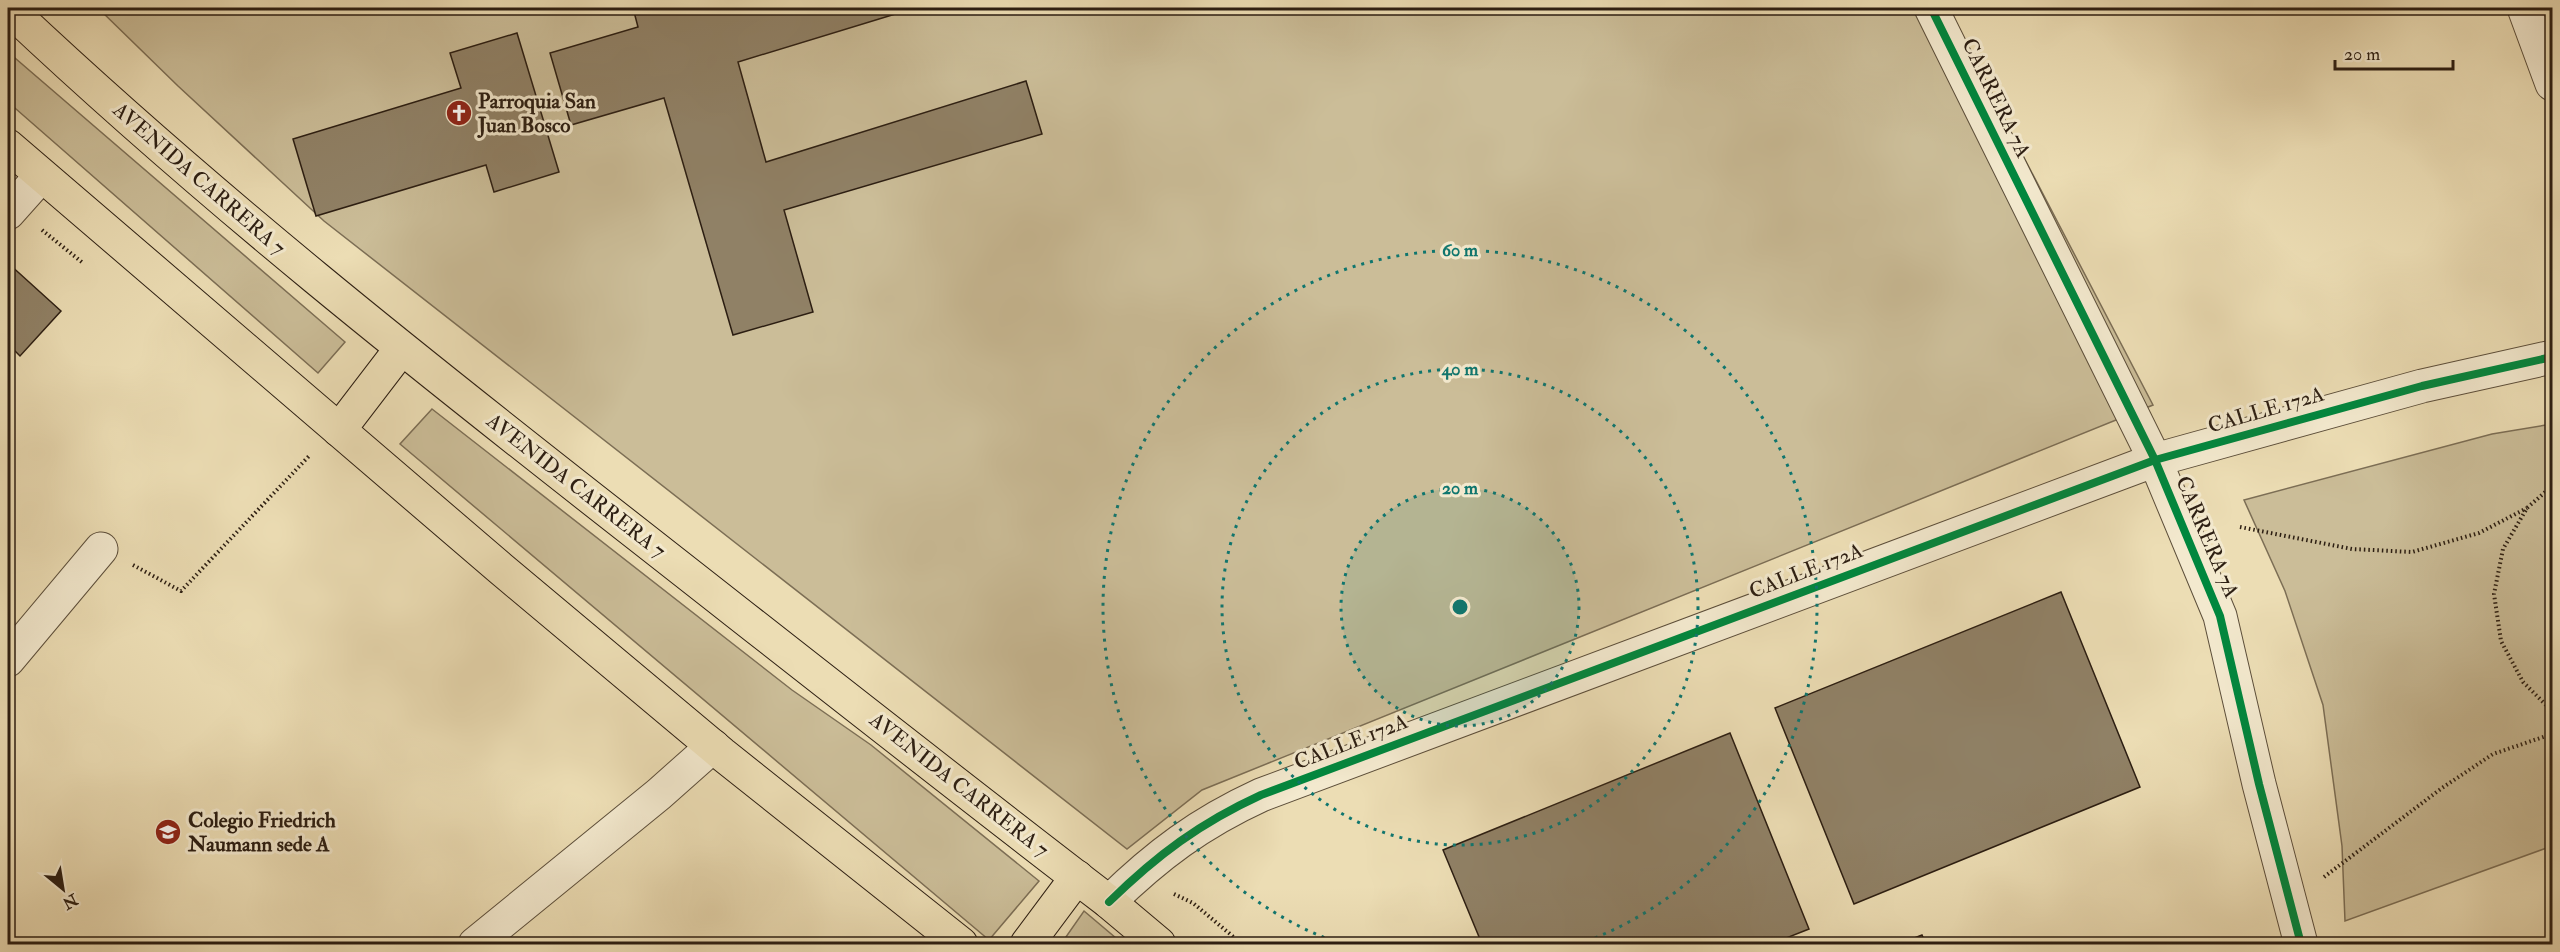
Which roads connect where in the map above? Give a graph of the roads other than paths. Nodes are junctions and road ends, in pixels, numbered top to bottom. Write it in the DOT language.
graph roads {
  1 [pos="8,8"];
  2 [pos="1931,8"];
  3 [pos="2524,8"];
  4 [pos="2553,84"];
  5 [pos="8,146"];
  6 [pos="41,176"];
  7 [pos="8,213"];
  8 [pos="401,349"];
  9 [pos="2553,357"];
  10 [pos="339,430"];
  11 [pos="2155,460"];
  12 [pos="101,549"];
  13 [pos="8,660"];
  14 [pos="713,746"];
  15 [pos="1077,877"];
  16 [pos="1109,902"];
  17 [pos="475,945"];
  18 [pos="961,945"];
  19 [pos="1027,945"];
  20 [pos="1159,945"];
  21 [pos="2301,945"];
  1 -- 8 [label="main road, AVENIDA CARRERA 7"];
  2 -- 11 [label="street, CARRERA 7A"];
  3 -- 4 [label="street"];
  5 -- 6 [label="main road"];
  6 -- 7 [label="street"];
  6 -- 10 [label="main road"];
  8 -- 10 [label="main road"];
  8 -- 15 [label="main road, AVENIDA CARRERA 7"];
  9 -- 11 [label="street, CALLE 172A"];
  10 -- 14 [label="main road"];
  11 -- 16 [label="street, CALLE 172A"];
  11 -- 21 [label="street, CARRERA 7A"];
  12 -- 13 [label="street"];
  14 -- 17 [label="street"];
  14 -- 18 [label="main road"];
  15 -- 16 [label="main road, AVENIDA CARRERA 7"];
  15 -- 19 [label="main road"];
  16 -- 20 [label="main road, AVENIDA CARRERA 7"];
}
